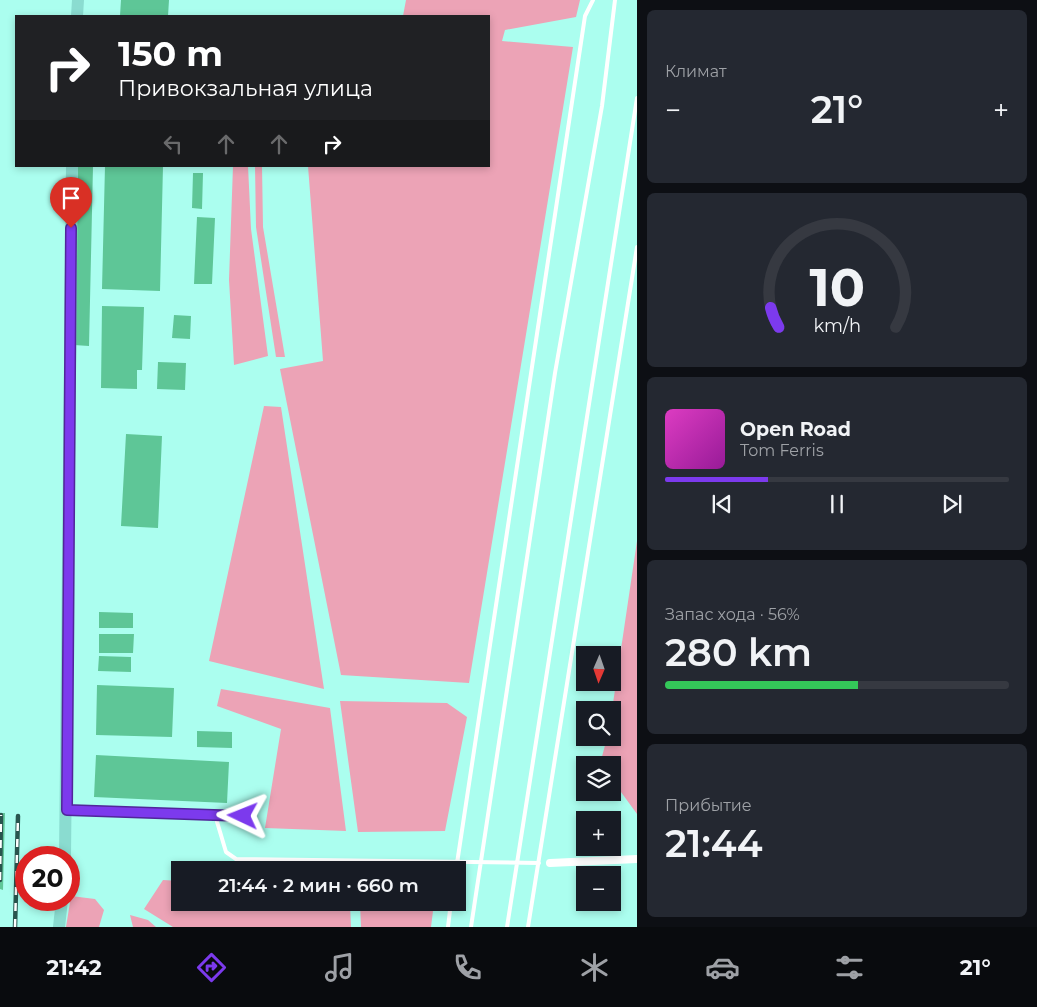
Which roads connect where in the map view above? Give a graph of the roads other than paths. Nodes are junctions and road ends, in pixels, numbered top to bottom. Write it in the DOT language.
graph roads {
  1 [pos="78,0"];
  2 [pos="593,0"];
  3 [pos="615,0"];
  4 [pos="77,15"];
  5 [pos="637,98"];
  6 [pos="72,167"];
  7 [pos="637,247"];
  8 [pos="67,810"];
  9 [pos="215,815"];
  10 [pos="243,816"];
  11 [pos="66,846"];
  12 [pos="637,859"];
  13 [pos="402,861"];
  14 [pos="458,861"];
  15 [pos="466,862"];
  16 [pos="481,862"];
  17 [pos="518,863"];
  18 [pos="539,863"];
  19 [pos="550,863"];
  20 [pos="61,911"];
  21 [pos="451,911"];
  22 [pos="59,927"];
  23 [pos="448,927"];
  24 [pos="471,927"];
  25 [pos="507,927"];
  26 [pos="528,927"];
  1 -- 4 [label="main road"];
  2 -- 14 [label="lane"];
  3 -- 16 [label="lane"];
  5 -- 17 [label="lane"];
  6 -- 8 [label="main road"];
  7 -- 18 [label="lane"];
  8 -- 9 [label="lane"];
  8 -- 11 [label="main road"];
  9 -- 10 [label="lane"];
  9 -- 13 [label="lane"];
  12 -- 19 [label="street"];
  15 -- 16 [label="lane"];
  16 -- 17 [label="lane"];
  16 -- 24 [label="lane"];
  17 -- 18 [label="lane"];
  17 -- 25 [label="lane"];
  18 -- 19 [label="lane"];
  18 -- 26 [label="lane"];
  20 -- 22 [label="main road"];
  21 -- 23 [label="lane"];
}
